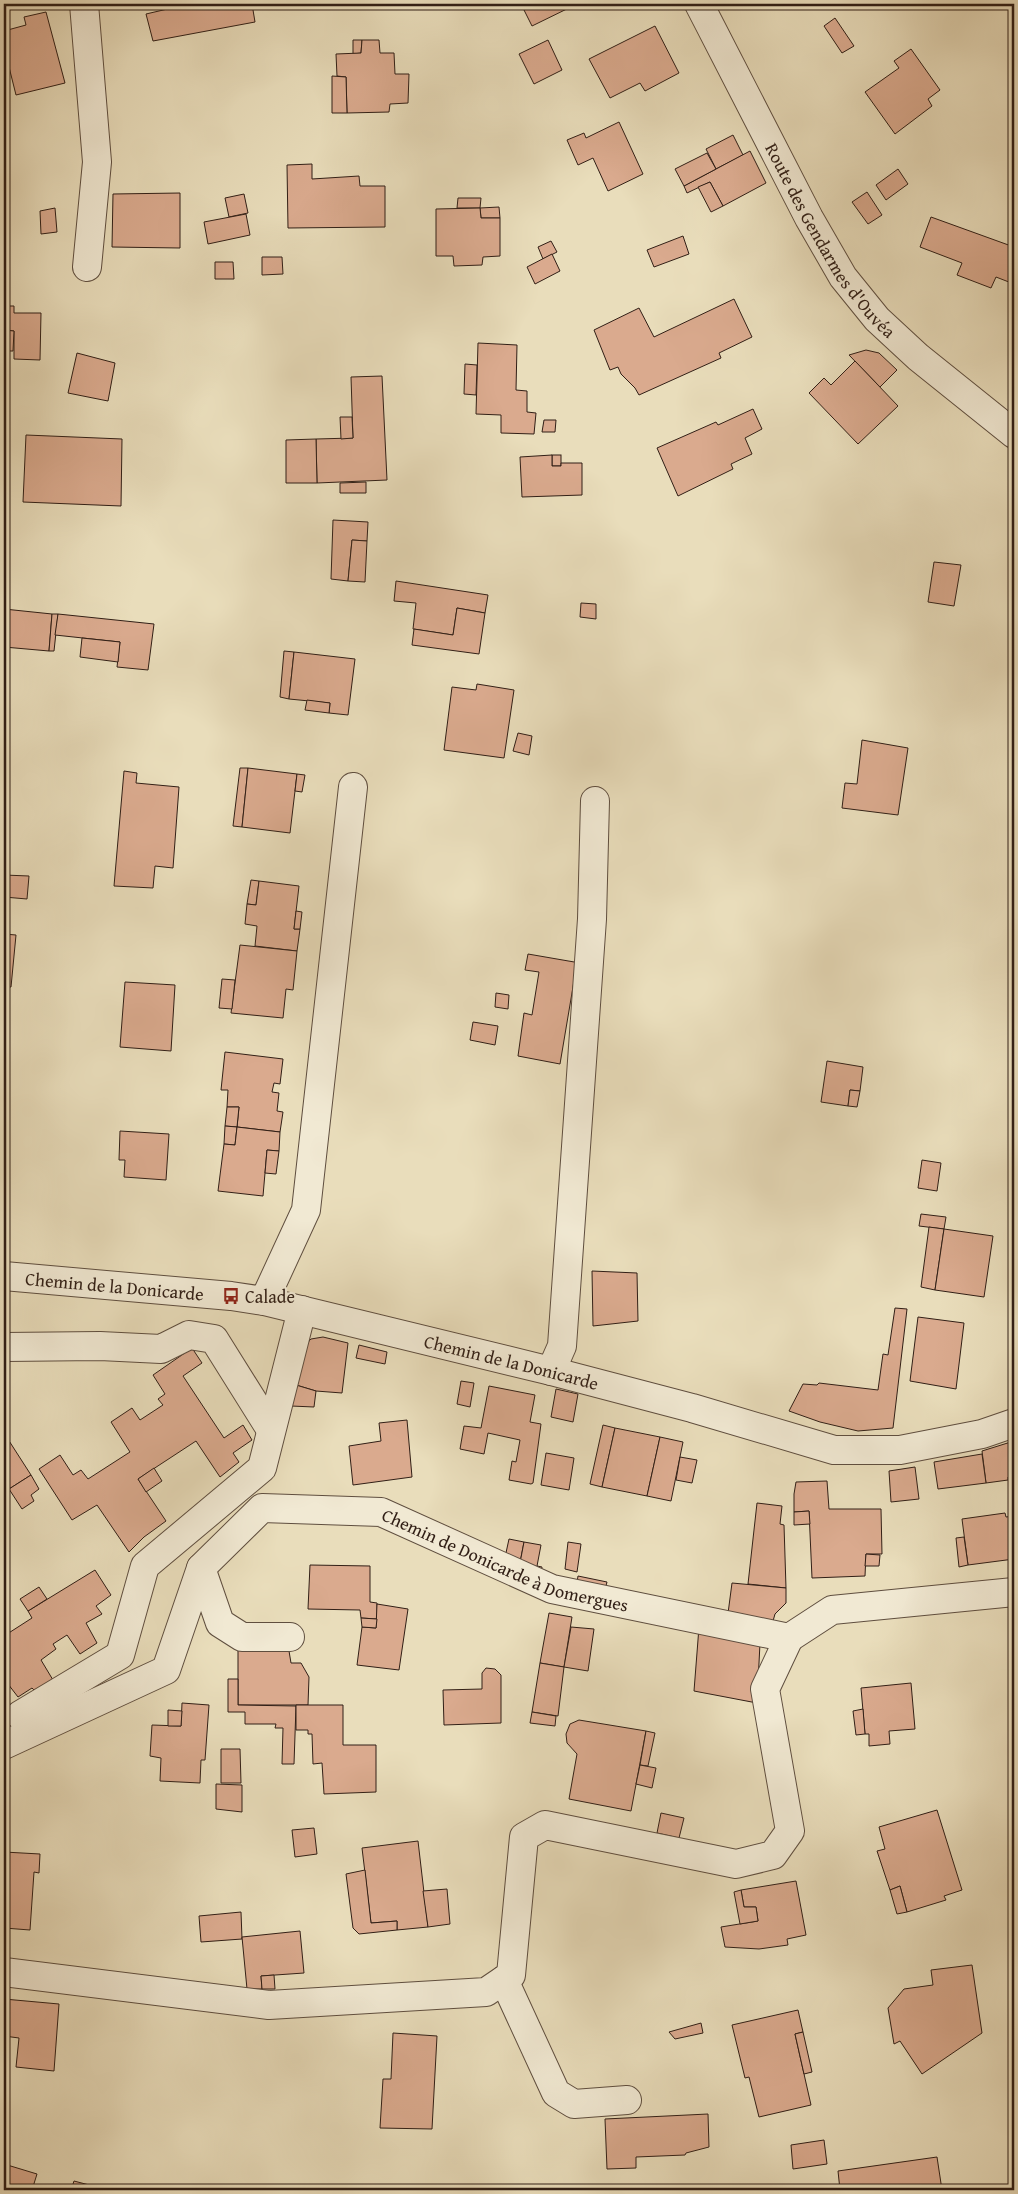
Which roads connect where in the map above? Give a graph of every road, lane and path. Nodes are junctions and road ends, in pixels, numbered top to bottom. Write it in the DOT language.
graph roads {
  1 [pos="84,4"];
  2 [pos="699,4"];
  3 [pos="87,267"];
  4 [pos="1014,434"];
  5 [pos="353,787"];
  6 [pos="595,801"];
  7 [pos="4,1276"];
  8 [pos="264,1301"];
  9 [pos="302,1310"];
  10 [pos="4,1347"];
  11 [pos="551,1371"];
  12 [pos="1014,1423"];
  13 [pos="271,1430"];
  14 [pos="201,1568"];
  15 [pos="1014,1592"];
  16 [pos="290,1637"];
  17 [pos="789,1638"];
  18 [pos="20,1714"];
  19 [pos="4,1745"];
  20 [pos="4,1972"];
  21 [pos="504,1980"];
  22 [pos="627,2100"];
  1 -- 3 [label="street"];
  2 -- 4 [label="street, Route des Gendarmes d'Ouvéa"];
  5 -- 8 [label="street"];
  6 -- 11 [label="street"];
  7 -- 8 [label="street, Chemin de la Donicarde"];
  8 -- 9 [label="street, Chemin de la Donicarde"];
  9 -- 11 [label="street, Chemin de la Donicarde"];
  9 -- 13 [label="street"];
  10 -- 13 [label="street"];
  11 -- 12 [label="street, Chemin de la Donicarde"];
  13 -- 18 [label="street"];
  14 -- 16 [label="street"];
  14 -- 17 [label="street, Chemin de Donicarde à Domergues"];
  14 -- 19 [label="street, Chemin de Donicarde à Domergues"];
  15 -- 17 [label="street"];
  17 -- 21 [label="street"];
  20 -- 21 [label="street"];
  21 -- 22 [label="street"];
}
